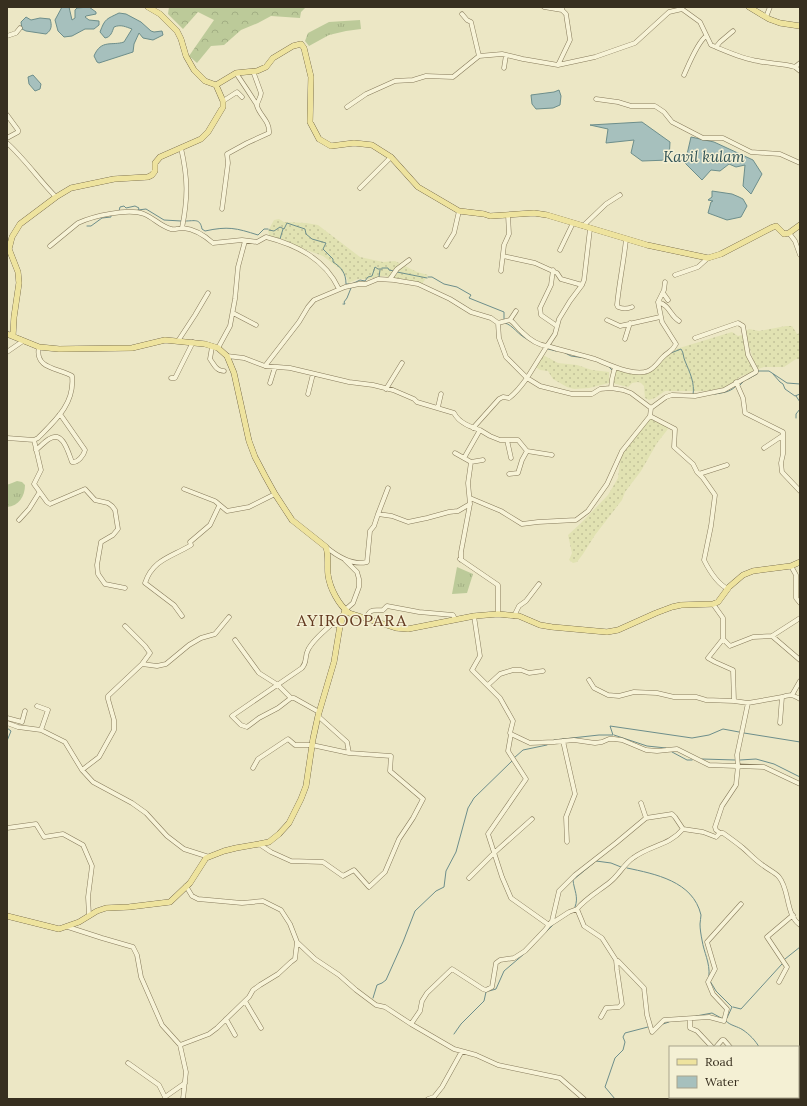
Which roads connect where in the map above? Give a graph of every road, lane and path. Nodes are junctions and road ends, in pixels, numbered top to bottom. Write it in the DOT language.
graph roads {
  1 [pos="148,7"];
  2 [pos="544,7"];
  3 [pos="770,7"];
  4 [pos="562,8"];
  5 [pos="753,8"];
  6 [pos="462,14"];
  7 [pos="766,17"];
  8 [pos="800,26"];
  9 [pos="20,28"];
  10 [pos="733,31"];
  11 [pos="7,36"];
  12 [pos="706,36"];
  13 [pos="716,47"];
  14 [pos="506,55"];
  15 [pos="480,56"];
  16 [pos="800,63"];
  17 [pos="558,65"];
  18 [pos="795,67"];
  19 [pos="504,68"];
  20 [pos="253,71"];
  21 [pos="800,71"];
  22 [pos="236,73"];
  23 [pos="684,75"];
  24 [pos="216,85"];
  25 [pos="242,97"];
  26 [pos="596,99"];
  27 [pos="223,101"];
  28 [pos="257,106"];
  29 [pos="347,107"];
  30 [pos="7,115"];
  31 [pos="7,138"];
  32 [pos="7,143"];
  33 [pos="181,148"];
  34 [pos="391,157"];
  35 [pos="800,163"];
  36 [pos="360,188"];
  37 [pos="620,195"];
  38 [pos="56,197"];
  39 [pos="222,209"];
  40 [pos="459,211"];
  41 [pos="508,215"];
  42 [pos="573,223"];
  43 [pos="800,225"];
  44 [pos="583,226"];
  45 [pos="182,228"];
  46 [pos="590,229"];
  47 [pos="789,233"];
  48 [pos="9,235"];
  49 [pos="626,239"];
  50 [pos="245,241"];
  51 [pos="50,246"];
  52 [pos="446,246"];
  53 [pos="560,250"];
  54 [pos="800,255"];
  55 [pos="503,256"];
  56 [pos="708,258"];
  57 [pos="409,260"];
  58 [pos="553,270"];
  59 [pos="501,271"];
  60 [pos="675,275"];
  61 [pos="390,279"];
  62 [pos="665,282"];
  63 [pos="582,286"];
  64 [pos="340,289"];
  65 [pos="208,293"];
  66 [pos="663,293"];
  67 [pos="668,300"];
  68 [pos="658,302"];
  69 [pos="632,307"];
  70 [pos="516,311"];
  71 [pos="233,314"];
  72 [pos="660,317"];
  73 [pos="510,320"];
  74 [pos="607,320"];
  75 [pos="679,321"];
  76 [pos="498,323"];
  77 [pos="630,323"];
  78 [pos="256,325"];
  79 [pos="557,326"];
  80 [pos="10,335"];
  81 [pos="695,338"];
  82 [pos="625,339"];
  83 [pos="23,341"];
  84 [pos="178,341"];
  85 [pos="193,342"];
  86 [pos="547,346"];
  87 [pos="40,347"];
  88 [pos="215,347"];
  89 [pos="7,352"];
  90 [pos="227,356"];
  91 [pos="402,363"];
  92 [pos="265,366"];
  93 [pos="275,367"];
  94 [pos="615,368"];
  95 [pos="224,371"];
  96 [pos="313,374"];
  97 [pos="171,378"];
  98 [pos="527,378"];
  99 [pos="736,382"];
  100 [pos="270,383"];
  101 [pos="611,388"];
  102 [pos="386,389"];
  103 [pos="308,394"];
  104 [pos="441,394"];
  105 [pos="438,407"];
  106 [pos="650,408"];
  107 [pos="60,414"];
  108 [pos="650,416"];
  109 [pos="473,428"];
  110 [pos="480,430"];
  111 [pos="782,436"];
  112 [pos="7,438"];
  113 [pos="34,440"];
  114 [pos="507,440"];
  115 [pos="764,448"];
  116 [pos="36,450"];
  117 [pos="527,451"];
  118 [pos="455,453"];
  119 [pos="552,455"];
  120 [pos="464,458"];
  121 [pos="511,458"];
  122 [pos="483,460"];
  123 [pos="471,462"];
  124 [pos="727,465"];
  125 [pos="510,474"];
  126 [pos="699,474"];
  127 [pos="388,488"];
  128 [pos="184,489"];
  129 [pos="800,491"];
  130 [pos="39,493"];
  131 [pos="275,494"];
  132 [pos="470,498"];
  133 [pos="470,504"];
  134 [pos="219,506"];
  135 [pos="378,514"];
  136 [pos="19,520"];
  137 [pos="325,547"];
  138 [pos="345,560"];
  139 [pos="800,562"];
  140 [pos="791,566"];
  141 [pos="539,584"];
  142 [pos="125,588"];
  143 [pos="728,589"];
  144 [pos="800,603"];
  145 [pos="713,604"];
  146 [pos="346,610"];
  147 [pos="498,614"];
  148 [pos="182,616"];
  149 [pos="474,616"];
  150 [pos="514,616"];
  151 [pos="229,617"];
  152 [pos="366,618"];
  153 [pos="800,618"];
  154 [pos="455,619"];
  155 [pos="125,626"];
  156 [pos="340,626"];
  157 [pos="772,636"];
  158 [pos="723,639"];
  159 [pos="235,640"];
  160 [pos="800,660"];
  161 [pos="142,664"];
  162 [pos="543,671"];
  163 [pos="589,680"];
  164 [pos="800,681"];
  165 [pos="278,685"];
  166 [pos="488,685"];
  167 [pos="792,694"];
  168 [pos="782,697"];
  169 [pos="291,698"];
  170 [pos="800,699"];
  171 [pos="734,701"];
  172 [pos="748,703"];
  173 [pos="37,706"];
  174 [pos="26,711"];
  175 [pos="318,714"];
  176 [pos="7,718"];
  177 [pos="7,722"];
  178 [pos="780,722"];
  179 [pos="41,730"];
  180 [pos="511,734"];
  181 [pos="563,741"];
  182 [pos="312,745"];
  183 [pos="349,753"];
  184 [pos="738,766"];
  185 [pos="253,768"];
  186 [pos="82,770"];
  187 [pos="800,784"];
  188 [pos="641,803"];
  189 [pos="646,818"];
  190 [pos="532,819"];
  191 [pos="7,828"];
  192 [pos="683,829"];
  193 [pos="720,833"];
  194 [pos="567,842"];
  195 [pos="259,844"];
  196 [pos="494,853"];
  197 [pos="209,857"];
  198 [pos="469,878"];
  199 [pos="187,888"];
  200 [pos="741,904"];
  201 [pos="576,908"];
  202 [pos="89,915"];
  203 [pos="793,915"];
  204 [pos="7,916"];
  205 [pos="549,925"];
  206 [pos="800,925"];
  207 [pos="68,926"];
  208 [pos="298,942"];
  209 [pos="616,960"];
  210 [pos="779,982"];
  211 [pos="245,1001"];
  212 [pos="601,1017"];
  213 [pos="226,1019"];
  214 [pos="690,1019"];
  215 [pos="411,1024"];
  216 [pos="261,1028"];
  217 [pos="235,1035"];
  218 [pos="180,1045"];
  219 [pos="711,1046"];
  220 [pos="717,1046"];
  221 [pos="729,1046"];
  222 [pos="462,1051"];
  223 [pos="128,1063"];
  224 [pos="185,1083"];
  225 [pos="183,1099"];
  226 [pos="428,1099"];
  227 [pos="584,1099"];
  1 -- 24 [label="main road"];
  2 -- 4 [label="street"];
  3 -- 7 [label="street"];
  4 -- 17 [label="street"];
  5 -- 7 [label="main road"];
  6 -- 15 [label="street"];
  7 -- 8 [label="main road"];
  9 -- 11 [label="street"];
  10 -- 13 [label="street"];
  12 -- 13 [label="street"];
  12 -- 17 [label="street"];
  12 -- 23 [label="street"];
  13 -- 18 [label="street"];
  14 -- 15 [label="street"];
  14 -- 17 [label="street"];
  14 -- 19 [label="street"];
  15 -- 29 [label="street"];
  16 -- 18 [label="street"];
  18 -- 21 [label="street"];
  20 -- 22 [label="main road"];
  20 -- 28 [label="street"];
  20 -- 34 [label="main road"];
  22 -- 24 [label="main road"];
  22 -- 28 [label="street"];
  24 -- 27 [label="main road"];
  25 -- 27 [label="street"];
  26 -- 35 [label="street"];
  27 -- 33 [label="main road"];
  28 -- 39 [label="street"];
  30 -- 31 [label="street"];
  32 -- 38 [label="street"];
  33 -- 38 [label="main road"];
  33 -- 45 [label="street"];
  34 -- 36 [label="street"];
  34 -- 40 [label="main road"];
  37 -- 44 [label="street"];
  38 -- 48 [label="main road"];
  40 -- 41 [label="main road"];
  40 -- 52 [label="street"];
  41 -- 42 [label="main road"];
  41 -- 55 [label="street"];
  42 -- 44 [label="main road"];
  42 -- 53 [label="street"];
  43 -- 47 [label="main road"];
  44 -- 46 [label="main road"];
  45 -- 50 [label="street"];
  45 -- 51 [label="street"];
  46 -- 49 [label="main road"];
  46 -- 63 [label="street"];
  47 -- 54 [label="street"];
  47 -- 56 [label="main road"];
  48 -- 80 [label="main road"];
  49 -- 56 [label="main road"];
  49 -- 69 [label="street"];
  50 -- 64 [label="street"];
  50 -- 71 [label="street"];
  55 -- 58 [label="street"];
  55 -- 59 [label="street"];
  56 -- 60 [label="street"];
  57 -- 61 [label="street"];
  58 -- 63 [label="street"];
  58 -- 79 [label="street"];
  61 -- 64 [label="street"];
  61 -- 76 [label="street"];
  62 -- 66 [label="street"];
  63 -- 79 [label="street"];
  64 -- 92 [label="street"];
  65 -- 84 [label="street"];
  66 -- 67 [label="street"];
  66 -- 68 [label="street"];
  68 -- 72 [label="street"];
  68 -- 75 [label="street"];
  70 -- 73 [label="street"];
  71 -- 78 [label="street"];
  71 -- 88 [label="street"];
  72 -- 77 [label="street"];
  72 -- 94 [label="street"];
  73 -- 76 [label="street"];
  73 -- 86 [label="street"];
  74 -- 77 [label="street"];
  76 -- 98 [label="street"];
  77 -- 82 [label="street"];
  79 -- 86 [label="street"];
  80 -- 83 [label="main road"];
  81 -- 99 [label="street"];
  83 -- 87 [label="main road"];
  83 -- 89 [label="street"];
  84 -- 85 [label="main road"];
  84 -- 87 [label="main road"];
  85 -- 88 [label="main road"];
  85 -- 97 [label="street"];
  86 -- 94 [label="street"];
  86 -- 98 [label="street"];
  87 -- 107 [label="street"];
  88 -- 90 [label="main road"];
  88 -- 95 [label="street"];
  90 -- 92 [label="street"];
  90 -- 131 [label="main road"];
  91 -- 102 [label="street"];
  92 -- 93 [label="street"];
  93 -- 96 [label="street"];
  93 -- 100 [label="street"];
  94 -- 101 [label="street"];
  96 -- 102 [label="street"];
  96 -- 103 [label="street"];
  98 -- 101 [label="street"];
  98 -- 109 [label="street"];
  99 -- 106 [label="street"];
  99 -- 111 [label="street"];
  101 -- 106 [label="street"];
  102 -- 105 [label="street"];
  104 -- 105 [label="street"];
  105 -- 109 [label="street"];
  106 -- 108 [label="street"];
  107 -- 113 [label="street"];
  107 -- 116 [label="street"];
  108 -- 126 [label="street"];
  108 -- 132 [label="street"];
  109 -- 110 [label="street"];
  110 -- 114 [label="street"];
  110 -- 120 [label="street"];
  111 -- 115 [label="street"];
  111 -- 129 [label="street"];
  112 -- 113 [label="street"];
  113 -- 116 [label="street"];
  114 -- 117 [label="street"];
  114 -- 121 [label="street"];
  116 -- 130 [label="street"];
  117 -- 119 [label="street"];
  117 -- 125 [label="street"];
  118 -- 120 [label="street"];
  120 -- 123 [label="street"];
  122 -- 123 [label="street"];
  123 -- 132 [label="street"];
  124 -- 126 [label="street"];
  126 -- 143 [label="street"];
  127 -- 135 [label="street"];
  128 -- 134 [label="street"];
  130 -- 136 [label="street"];
  130 -- 142 [label="street"];
  131 -- 134 [label="street"];
  131 -- 137 [label="main road"];
  132 -- 133 [label="street"];
  133 -- 135 [label="street"];
  133 -- 147 [label="street"];
  134 -- 148 [label="street"];
  135 -- 138 [label="street"];
  137 -- 138 [label="street"];
  137 -- 146 [label="main road"];
  138 -- 146 [label="street"];
  139 -- 140 [label="main road"];
  140 -- 143 [label="main road"];
  140 -- 144 [label="street"];
  141 -- 150 [label="street"];
  143 -- 145 [label="main road"];
  145 -- 150 [label="main road"];
  145 -- 158 [label="street"];
  146 -- 152 [label="main road"];
  146 -- 156 [label="main road"];
  147 -- 149 [label="main road"];
  147 -- 150 [label="main road"];
  149 -- 154 [label="main road"];
  149 -- 166 [label="street"];
  151 -- 161 [label="street"];
  152 -- 154 [label="main road"];
  152 -- 154 [label="street"];
  153 -- 157 [label="street"];
  155 -- 161 [label="street"];
  156 -- 165 [label="street"];
  156 -- 175 [label="main road"];
  157 -- 158 [label="street"];
  157 -- 160 [label="street"];
  158 -- 171 [label="street"];
  159 -- 165 [label="street"];
  161 -- 186 [label="street"];
  162 -- 166 [label="street"];
  163 -- 171 [label="street"];
  164 -- 167 [label="street"];
  165 -- 169 [label="street"];
  165 -- 169 [label="street"];
  166 -- 180 [label="street"];
  167 -- 168 [label="street"];
  167 -- 170 [label="street"];
  168 -- 172 [label="street"];
  168 -- 178 [label="street"];
  169 -- 175 [label="street"];
  171 -- 172 [label="street"];
  172 -- 184 [label="street"];
  173 -- 179 [label="street"];
  174 -- 176 [label="street"];
  175 -- 182 [label="main road"];
  175 -- 183 [label="street"];
  177 -- 179 [label="street"];
  179 -- 186 [label="street"];
  180 -- 181 [label="street"];
  180 -- 196 [label="street"];
  181 -- 184 [label="street"];
  181 -- 194 [label="street"];
  182 -- 183 [label="street"];
  182 -- 185 [label="street"];
  182 -- 195 [label="main road"];
  183 -- 195 [label="street"];
  184 -- 187 [label="street"];
  184 -- 193 [label="street"];
  186 -- 197 [label="street"];
  188 -- 189 [label="street"];
  189 -- 192 [label="street"];
  189 -- 205 [label="street"];
  190 -- 196 [label="street"];
  191 -- 202 [label="street"];
  192 -- 193 [label="street"];
  192 -- 201 [label="street"];
  193 -- 203 [label="street"];
  195 -- 197 [label="main road"];
  196 -- 198 [label="street"];
  196 -- 205 [label="street"];
  197 -- 199 [label="main road"];
  199 -- 202 [label="main road"];
  199 -- 208 [label="street"];
  200 -- 214 [label="street"];
  201 -- 205 [label="street"];
  201 -- 209 [label="street"];
  202 -- 207 [label="main road"];
  203 -- 206 [label="street"];
  203 -- 210 [label="street"];
  204 -- 207 [label="main road"];
  205 -- 215 [label="street"];
  207 -- 218 [label="street"];
  208 -- 211 [label="street"];
  208 -- 215 [label="street"];
  209 -- 212 [label="street"];
  209 -- 214 [label="street"];
  211 -- 213 [label="street"];
  211 -- 216 [label="street"];
  213 -- 217 [label="street"];
  213 -- 218 [label="street"];
  214 -- 219 [label="street"];
  215 -- 222 [label="street"];
  218 -- 224 [label="street"];
  220 -- 221 [label="street"];
  222 -- 226 [label="street"];
  222 -- 227 [label="street"];
  223 -- 224 [label="street"];
  224 -- 225 [label="street"];
}
